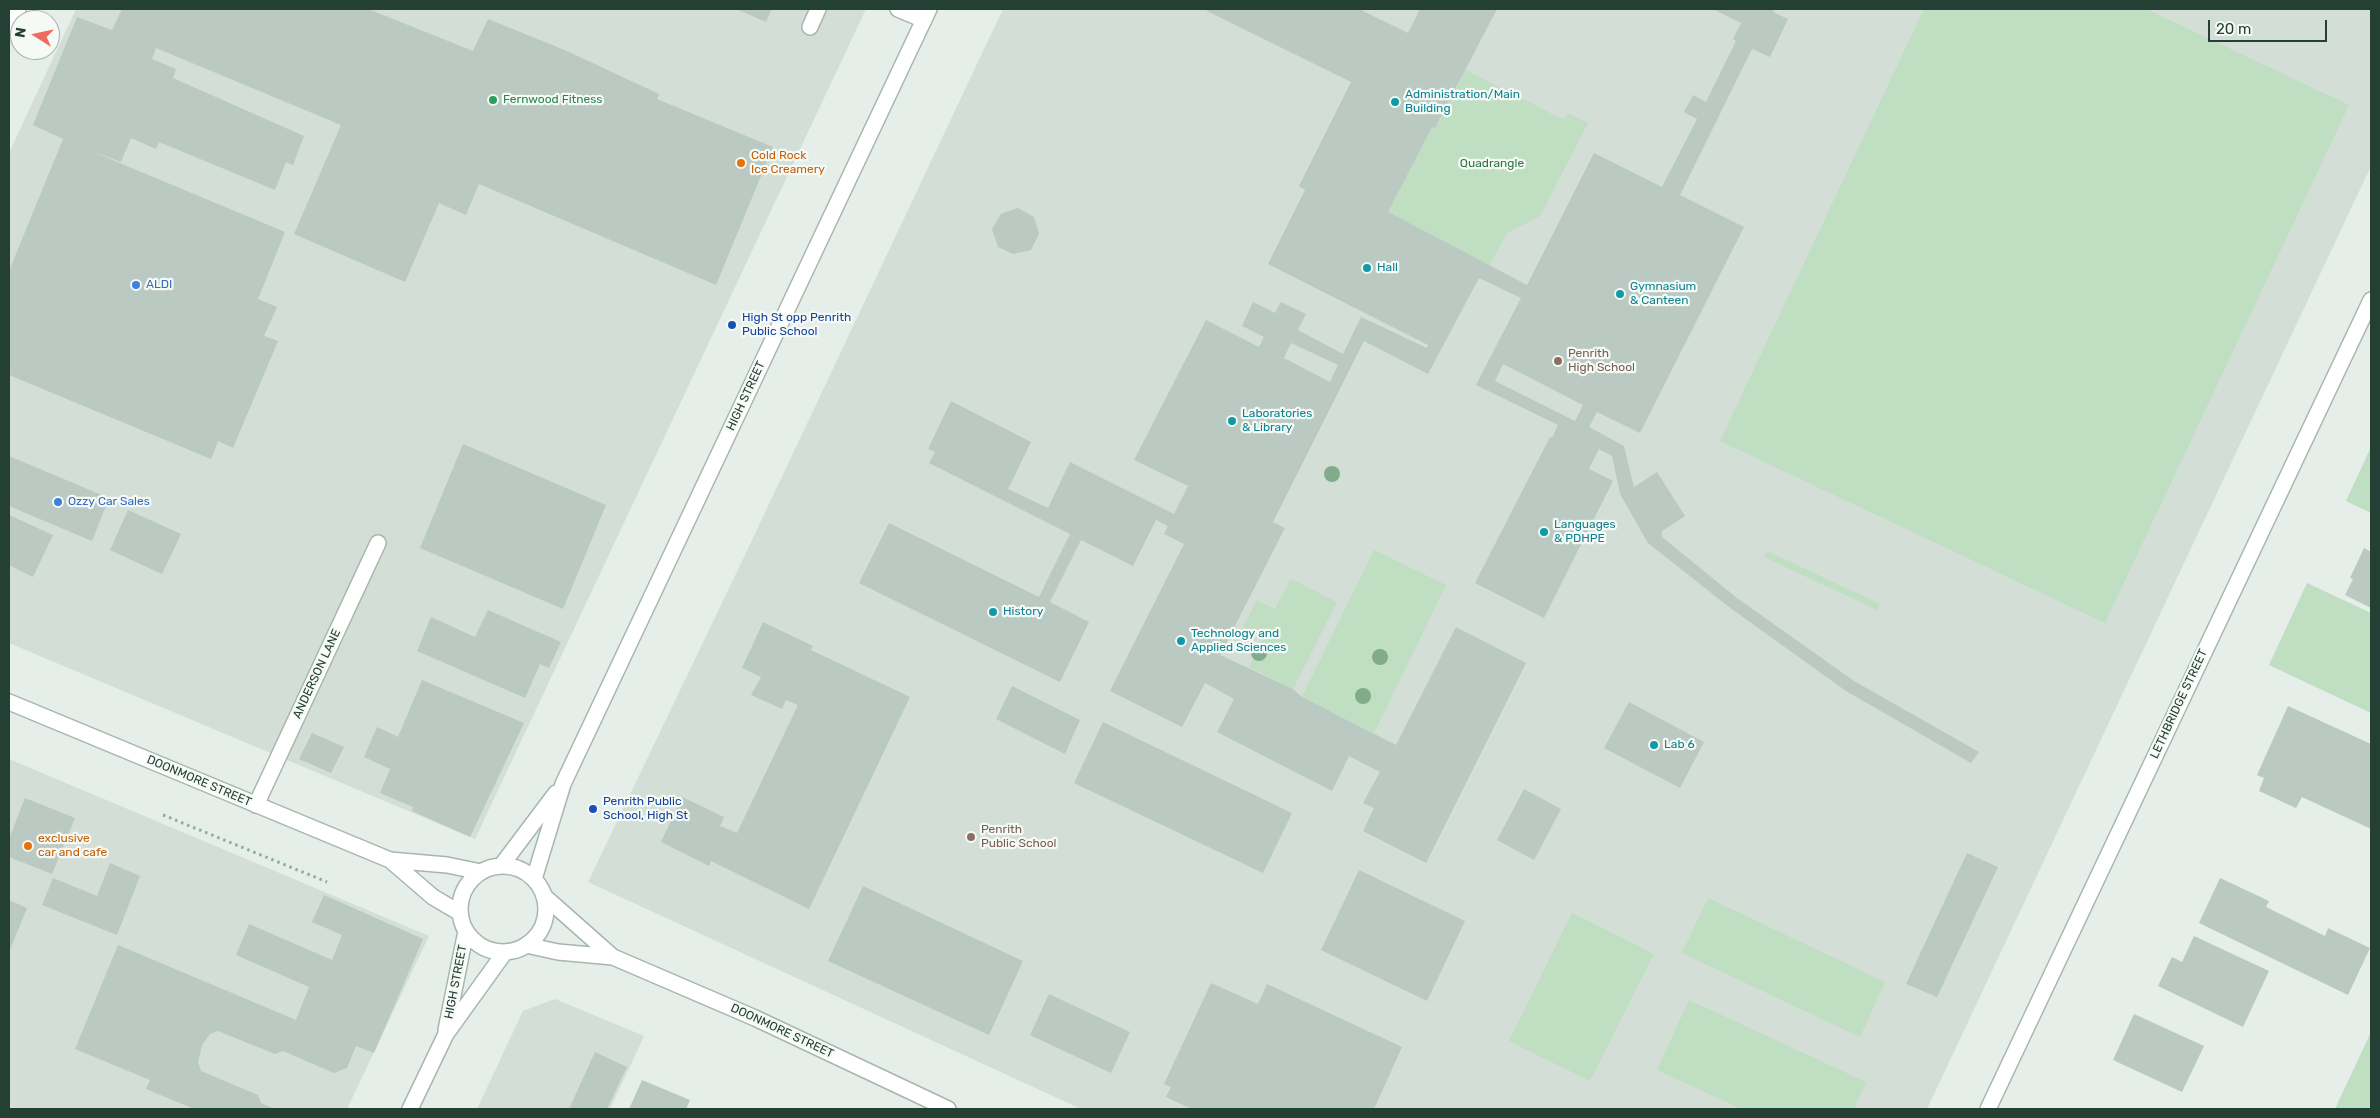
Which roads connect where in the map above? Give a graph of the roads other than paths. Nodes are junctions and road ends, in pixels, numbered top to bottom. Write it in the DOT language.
graph roads {
  1 [pos="18,9"];
  2 [pos="818,9"];
  3 [pos="898,9"];
  4 [pos="926,14"];
  5 [pos="810,27"];
  6 [pos="9,30"];
  7 [pos="2371,300"];
  8 [pos="378,543"];
  9 [pos="9,702"];
  10 [pos="563,784"];
  11 [pos="256,805"];
  12 [pos="390,860"];
  13 [pos="501,866"];
  14 [pos="482,872"];
  15 [pos="534,880"];
  16 [pos="544,896"];
  17 [pos="460,913"];
  18 [pos="466,931"];
  19 [pos="526,945"];
  20 [pos="505,952"];
  21 [pos="614,957"];
  22 [pos="446,1034"];
  23 [pos="410,1109"];
  24 [pos="948,1109"];
  25 [pos="1988,1109"];
  1 -- 6 [label="street"];
  2 -- 5 [label="street"];
  3 -- 4 [label="street"];
  4 -- 10 [label="street, HIGH STREET"];
  7 -- 25 [label="street, LETHBRIDGE STREET"];
  8 -- 11 [label="street, ANDERSON LANE"];
  9 -- 11 [label="street, DOONMORE STREET"];
  10 -- 13 [label="street, HIGH STREET"];
  10 -- 15 [label="street, HIGH STREET"];
  11 -- 12 [label="street, DOONMORE STREET"];
  12 -- 14 [label="street, DOONMORE STREET"];
  12 -- 17 [label="street, DOONMORE STREET"];
  13 -- 14 [label="street"];
  13 -- 15 [label="street"];
  14 -- 17 [label="street"];
  15 -- 16 [label="street"];
  16 -- 19 [label="street"];
  16 -- 21 [label="street, DOONMORE STREET"];
  17 -- 18 [label="street"];
  18 -- 20 [label="street"];
  18 -- 22 [label="street, HIGH STREET"];
  19 -- 20 [label="street"];
  19 -- 21 [label="street, DOONMORE STREET"];
  20 -- 22 [label="street, HIGH STREET"];
  21 -- 24 [label="street, DOONMORE STREET"];
  22 -- 23 [label="street, HIGH STREET"];
}
